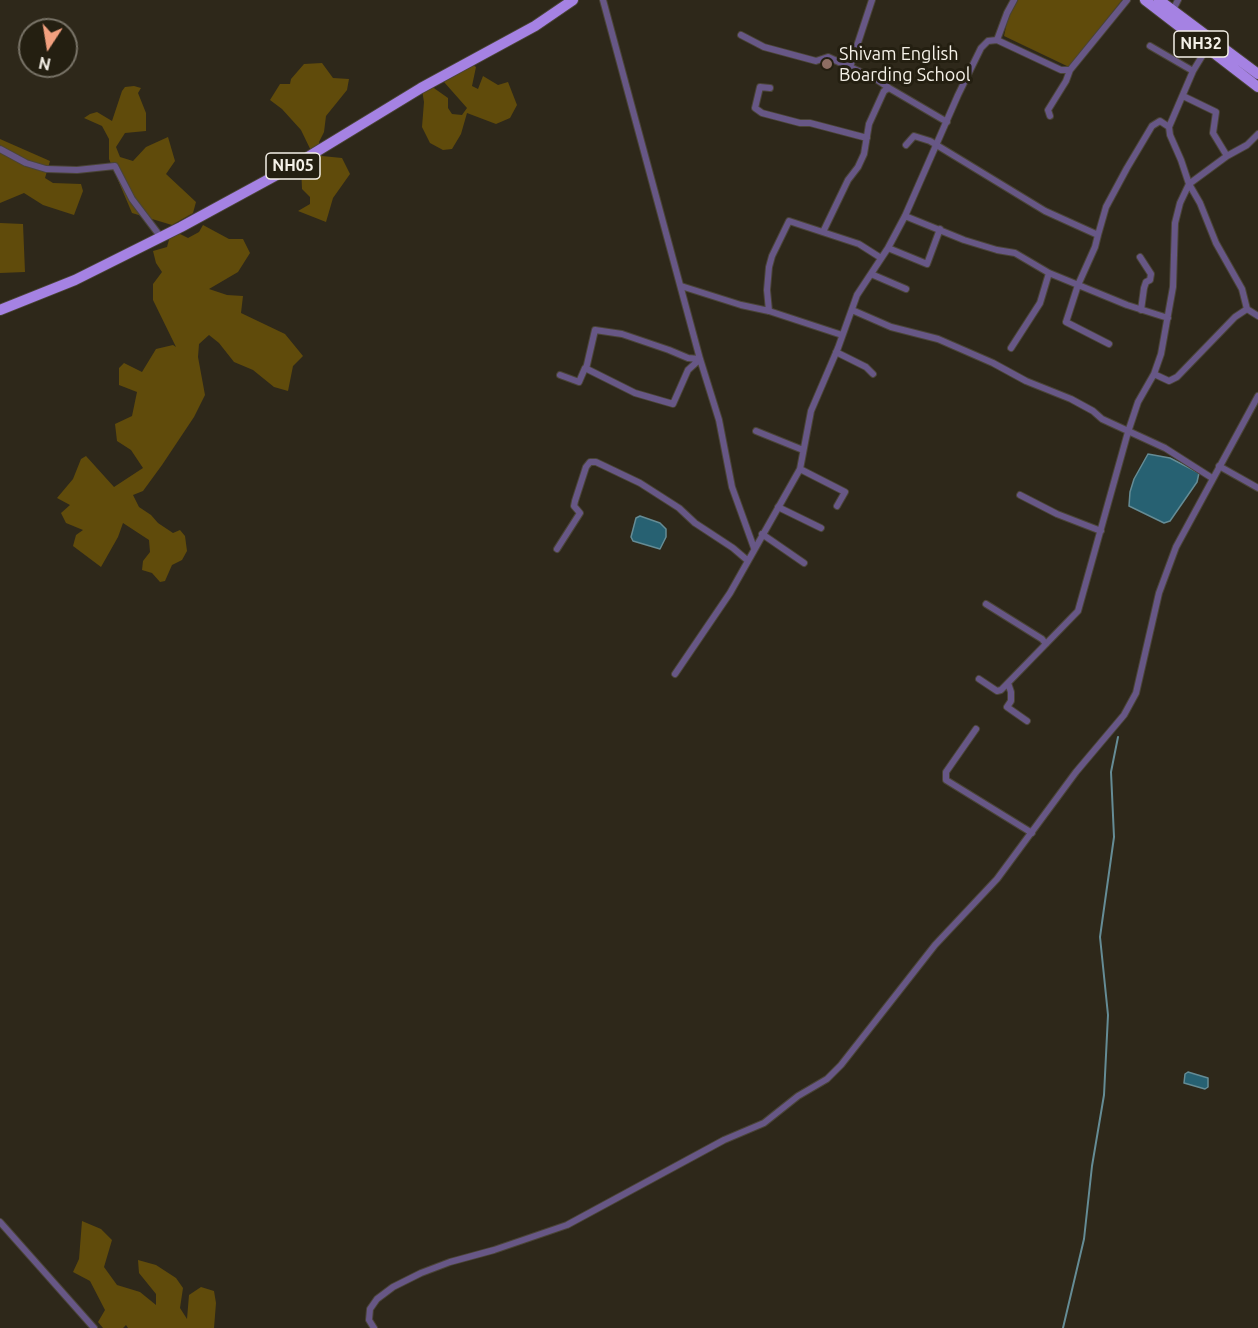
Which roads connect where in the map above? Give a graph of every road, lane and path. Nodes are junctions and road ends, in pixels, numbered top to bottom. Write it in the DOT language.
graph roads {
  1 [pos="573,0"];
  2 [pos="603,0"];
  3 [pos="872,0"];
  4 [pos="1014,0"];
  5 [pos="1127,0"];
  6 [pos="1145,0"];
  7 [pos="1159,0"];
  8 [pos="1176,5"];
  9 [pos="741,35"];
  10 [pos="997,40"];
  11 [pos="1150,46"];
  12 [pos="1207,48"];
  13 [pos="850,67"];
  14 [pos="1070,70"];
  15 [pos="1193,71"];
  16 [pos="1258,74"];
  17 [pos="1258,87"];
  18 [pos="770,88"];
  19 [pos="889,88"];
  20 [pos="1183,96"];
  21 [pos="1050,116"];
  22 [pos="947,122"];
  23 [pos="1169,126"];
  24 [pos="1258,134"];
  25 [pos="867,138"];
  26 [pos="906,145"];
  27 [pos="938,145"];
  28 [pos="0,149"];
  29 [pos="1227,156"];
  30 [pos="1189,184"];
  31 [pos="905,216"];
  32 [pos="940,229"];
  33 [pos="823,232"];
  34 [pos="1098,235"];
  35 [pos="160,236"];
  36 [pos="888,248"];
  37 [pos="1140,257"];
  38 [pos="881,258"];
  39 [pos="1049,273"];
  40 [pos="871,274"];
  41 [pos="1078,285"];
  42 [pos="681,286"];
  43 [pos="906,289"];
  44 [pos="1247,309"];
  45 [pos="0,310"];
  46 [pos="852,310"];
  47 [pos="1141,310"];
  48 [pos="769,311"];
  49 [pos="1258,316"];
  50 [pos="1168,318"];
  51 [pos="842,336"];
  52 [pos="1109,344"];
  53 [pos="1011,348"];
  54 [pos="836,352"];
  55 [pos="700,359"];
  56 [pos="586,369"];
  57 [pos="873,374"];
  58 [pos="1154,374"];
  59 [pos="560,375"];
  60 [pos="1258,396"];
  61 [pos="756,431"];
  62 [pos="1128,432"];
  63 [pos="804,450"];
  64 [pos="1219,466"];
  65 [pos="800,469"];
  66 [pos="1212,478"];
  67 [pos="1258,488"];
  68 [pos="1020,495"];
  69 [pos="837,506"];
  70 [pos="778,507"];
  71 [pos="820,528"];
  72 [pos="1101,531"];
  73 [pos="762,534"];
  74 [pos="754,548"];
  75 [pos="557,549"];
  76 [pos="747,560"];
  77 [pos="804,563"];
  78 [pos="986,604"];
  79 [pos="1046,644"];
  80 [pos="675,674"];
  81 [pos="979,679"];
  82 [pos="1008,683"];
  83 [pos="1027,721"];
  84 [pos="976,729"];
  85 [pos="1032,833"];
  86 [pos="0,1222"];
  87 [pos="94,1328"];
  88 [pos="374,1328"];
  1 -- 35 [label="main road, NH05"];
  2 -- 42 [label="street"];
  3 -- 13 [label="street"];
  4 -- 10 [label="street"];
  5 -- 14 [label="street"];
  6 -- 12 [label="main road, NH32"];
  7 -- 8 [label="main road, NH32"];
  8 -- 16 [label="main road, NH32"];
  9 -- 13 [label="street"];
  10 -- 14 [label="street"];
  10 -- 22 [label="street"];
  11 -- 15 [label="street"];
  12 -- 15 [label="street"];
  12 -- 17 [label="main road, NH32"];
  13 -- 19 [label="street"];
  14 -- 21 [label="street"];
  15 -- 20 [label="street"];
  18 -- 25 [label="street"];
  19 -- 22 [label="street"];
  19 -- 25 [label="street"];
  20 -- 23 [label="street"];
  20 -- 29 [label="street"];
  22 -- 27 [label="street"];
  23 -- 30 [label="street"];
  23 -- 34 [label="street"];
  24 -- 29 [label="street"];
  25 -- 33 [label="street"];
  26 -- 27 [label="street"];
  27 -- 31 [label="street"];
  27 -- 34 [label="street"];
  28 -- 35 [label="street"];
  29 -- 30 [label="street"];
  30 -- 44 [label="street"];
  30 -- 50 [label="street"];
  31 -- 32 [label="street"];
  31 -- 36 [label="street"];
  32 -- 36 [label="street"];
  32 -- 39 [label="street"];
  33 -- 38 [label="street"];
  33 -- 48 [label="street"];
  34 -- 41 [label="street"];
  35 -- 45 [label="main road, NH05"];
  36 -- 38 [label="street"];
  37 -- 47 [label="street"];
  38 -- 40 [label="street"];
  39 -- 41 [label="street"];
  39 -- 53 [label="street"];
  40 -- 43 [label="street"];
  40 -- 46 [label="street"];
  41 -- 47 [label="street"];
  41 -- 52 [label="street"];
  42 -- 48 [label="street"];
  42 -- 55 [label="street"];
  44 -- 49 [label="street"];
  44 -- 58 [label="street"];
  46 -- 51 [label="street"];
  46 -- 62 [label="street"];
  47 -- 50 [label="street"];
  48 -- 51 [label="street"];
  50 -- 58 [label="street"];
  51 -- 54 [label="street"];
  54 -- 57 [label="street"];
  54 -- 63 [label="street"];
  55 -- 56 [label="street"];
  55 -- 56 [label="street"];
  55 -- 74 [label="street"];
  56 -- 59 [label="street"];
  58 -- 62 [label="street"];
  60 -- 64 [label="street"];
  61 -- 63 [label="street"];
  62 -- 66 [label="street"];
  62 -- 72 [label="street"];
  63 -- 65 [label="street"];
  64 -- 66 [label="street"];
  64 -- 67 [label="street"];
  65 -- 69 [label="street"];
  65 -- 70 [label="street"];
  66 -- 85 [label="street"];
  68 -- 72 [label="street"];
  70 -- 71 [label="street"];
  70 -- 73 [label="street"];
  72 -- 79 [label="street"];
  73 -- 74 [label="street"];
  73 -- 77 [label="street"];
  74 -- 76 [label="street"];
  75 -- 76 [label="street"];
  76 -- 80 [label="street"];
  78 -- 79 [label="street"];
  79 -- 82 [label="street"];
  81 -- 82 [label="street"];
  82 -- 83 [label="street"];
  84 -- 85 [label="street"];
  85 -- 88 [label="street"];
  86 -- 87 [label="street"];
}
